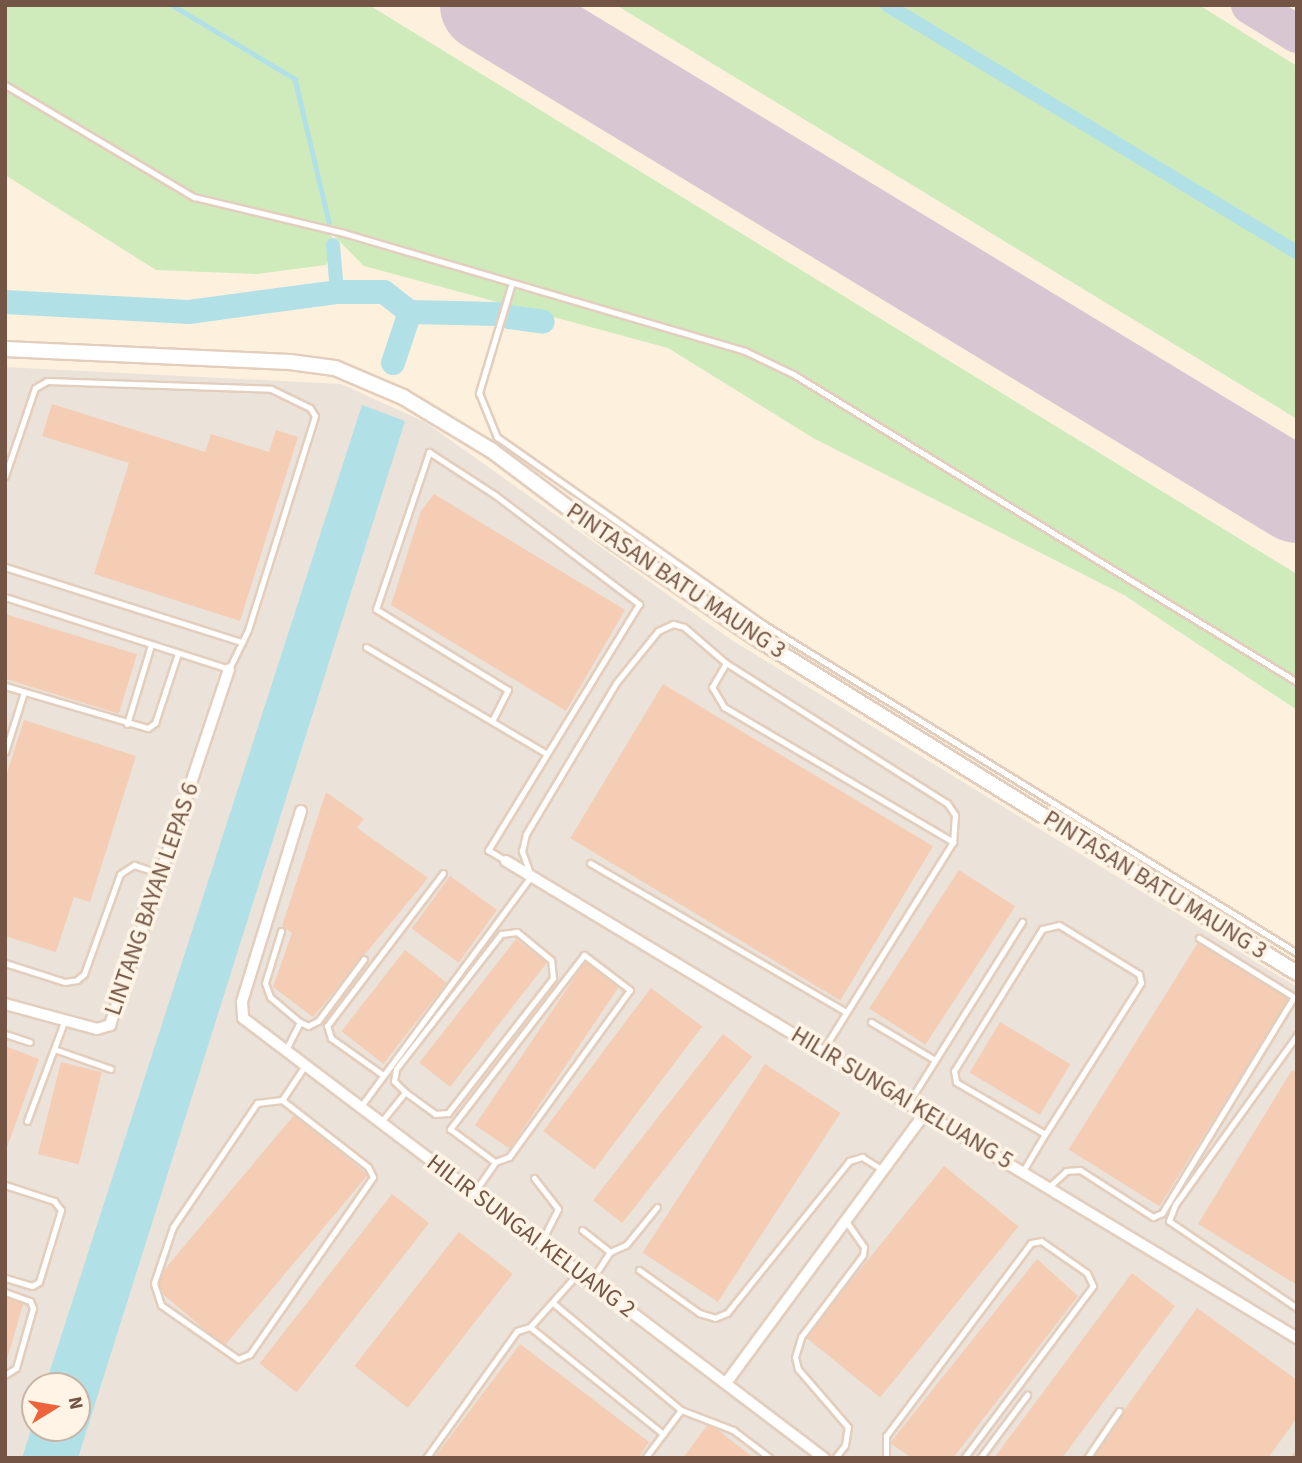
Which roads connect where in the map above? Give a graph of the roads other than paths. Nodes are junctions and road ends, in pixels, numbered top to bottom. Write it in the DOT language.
graph roads {
  1 [pos="5,85"];
  2 [pos="512,286"];
  3 [pos="5,349"];
  4 [pos="5,476"];
  5 [pos="5,567"];
  6 [pos="5,597"];
  7 [pos="242,642"];
  8 [pos="151,645"];
  9 [pos="366,647"];
  10 [pos="178,653"];
  11 [pos="726,663"];
  12 [pos="229,669"];
  13 [pos="1297,682"];
  14 [pos="5,686"];
  15 [pos="24,692"];
  16 [pos="492,721"];
  17 [pos="127,724"];
  18 [pos="8,733"];
  19 [pos="5,752"];
  20 [pos="547,754"];
  21 [pos="302,811"];
  22 [pos="953,842"];
  23 [pos="506,861"];
  24 [pos="590,863"];
  25 [pos="159,873"];
  26 [pos="443,873"];
  27 [pos="531,876"];
  28 [pos="1022,922"];
  29 [pos="281,931"];
  30 [pos="1199,938"];
  31 [pos="1297,953"];
  32 [pos="364,960"];
  33 [pos="5,963"];
  34 [pos="1297,973"];
  35 [pos="5,1005"];
  36 [pos="846,1012"];
  37 [pos="64,1022"];
  38 [pos="300,1022"];
  39 [pos="870,1022"];
  40 [pos="5,1034"];
  41 [pos="1297,1035"];
  42 [pos="30,1042"];
  43 [pos="54,1049"];
  44 [pos="286,1049"];
  45 [pos="823,1049"];
  46 [pos="935,1060"];
  47 [pos="306,1064"];
  48 [pos="111,1069"];
  49 [pos="383,1075"];
  50 [pos="405,1092"];
  51 [pos="282,1100"];
  52 [pos="909,1102"];
  53 [pos="361,1106"];
  54 [pos="926,1112"];
  55 [pos="27,1121"];
  56 [pos="381,1122"];
  57 [pos="1045,1134"];
  58 [pos="495,1162"];
  59 [pos="883,1170"];
  60 [pos="1023,1171"];
  61 [pos="534,1178"];
  62 [pos="5,1185"];
  63 [pos="1049,1187"];
  64 [pos="473,1194"];
  65 [pos="657,1207"];
  66 [pos="846,1221"];
  67 [pos="582,1230"];
  68 [pos="541,1243"];
  69 [pos="610,1252"];
  70 [pos="639,1270"];
  71 [pos="579,1272"];
  72 [pos="5,1278"];
  73 [pos="591,1281"];
  74 [pos="5,1292"];
  75 [pos="553,1303"];
  76 [pos="1297,1308"];
  77 [pos="530,1327"];
  78 [pos="1297,1338"];
  79 [pos="5,1375"];
  80 [pos="726,1383"];
  81 [pos="1027,1395"];
  82 [pos="681,1410"];
  83 [pos="1119,1411"];
  84 [pos="663,1434"];
  85 [pos="426,1458"];
  86 [pos="645,1458"];
  87 [pos="770,1458"];
  88 [pos="824,1458"];
  89 [pos="835,1458"];
  90 [pos="886,1458"];
  91 [pos="964,1458"];
  92 [pos="980,1458"];
  93 [pos="1087,1458"];
  1 -- 2 [label="lane"];
  2 -- 13 [label="lane"];
  2 -- 31 [label="lane"];
  3 -- 34 [label="street, PINTASAN BATU MAUNG 3"];
  4 -- 7 [label="lane"];
  5 -- 7 [label="lane"];
  6 -- 8 [label="lane"];
  7 -- 12 [label="lane"];
  8 -- 10 [label="lane"];
  8 -- 17 [label="lane"];
  9 -- 16 [label="lane"];
  10 -- 12 [label="lane"];
  10 -- 17 [label="lane"];
  11 -- 22 [label="lane"];
  11 -- 22 [label="lane"];
  11 -- 27 [label="lane"];
  12 -- 25 [label="street, LINTANG BAYAN LEPAS 6"];
  14 -- 15 [label="lane"];
  15 -- 17 [label="lane"];
  15 -- 18 [label="lane"];
  16 -- 20 [label="lane"];
  16 -- 20 [label="lane"];
  18 -- 19 [label="lane"];
  20 -- 23 [label="lane"];
  21 -- 44 [label="street, HILIR SUNGAI KELUANG 2"];
  22 -- 36 [label="lane"];
  23 -- 27 [label="street, HILIR SUNGAI KELUANG 5"];
  24 -- 36 [label="lane"];
  25 -- 33 [label="lane"];
  25 -- 37 [label="street, LINTANG BAYAN LEPAS 6"];
  26 -- 49 [label="lane"];
  27 -- 45 [label="street, HILIR SUNGAI KELUANG 5"];
  27 -- 49 [label="lane"];
  28 -- 46 [label="lane"];
  29 -- 38 [label="lane"];
  30 -- 63 [label="lane"];
  32 -- 38 [label="lane"];
  35 -- 37 [label="street, LINTANG BAYAN LEPAS 6"];
  36 -- 45 [label="lane"];
  37 -- 43 [label="lane"];
  38 -- 44 [label="lane"];
  39 -- 46 [label="lane"];
  40 -- 42 [label="lane"];
  41 -- 76 [label="lane"];
  43 -- 48 [label="lane"];
  43 -- 55 [label="lane"];
  44 -- 47 [label="street, HILIR SUNGAI KELUANG 2"];
  45 -- 52 [label="street, HILIR SUNGAI KELUANG 5"];
  46 -- 52 [label="lane"];
  47 -- 51 [label="lane"];
  47 -- 53 [label="street, HILIR SUNGAI KELUANG 2"];
  49 -- 53 [label="lane"];
  50 -- 50 [label="lane"];
  50 -- 56 [label="lane"];
  51 -- 51 [label="lane"];
  52 -- 54 [label="street, HILIR SUNGAI KELUANG 5"];
  53 -- 56 [label="street, HILIR SUNGAI KELUANG 2"];
  54 -- 59 [label="street"];
  54 -- 60 [label="street, HILIR SUNGAI KELUANG 5"];
  56 -- 64 [label="street, HILIR SUNGAI KELUANG 2"];
  57 -- 57 [label="lane"];
  57 -- 60 [label="lane"];
  58 -- 58 [label="lane"];
  58 -- 64 [label="lane"];
  59 -- 66 [label="street"];
  59 -- 70 [label="lane"];
  60 -- 63 [label="street, HILIR SUNGAI KELUANG 5"];
  61 -- 68 [label="lane"];
  62 -- 72 [label="lane"];
  63 -- 78 [label="street, HILIR SUNGAI KELUANG 5"];
  64 -- 68 [label="street, HILIR SUNGAI KELUANG 2"];
  65 -- 69 [label="lane"];
  66 -- 80 [label="street"];
  66 -- 89 [label="lane"];
  67 -- 69 [label="lane"];
  68 -- 71 [label="street, HILIR SUNGAI KELUANG 2"];
  69 -- 73 [label="lane"];
  71 -- 73 [label="street, HILIR SUNGAI KELUANG 2"];
  71 -- 75 [label="lane"];
  73 -- 80 [label="street, HILIR SUNGAI KELUANG 2"];
  74 -- 79 [label="lane"];
  75 -- 77 [label="lane"];
  75 -- 82 [label="lane"];
  77 -- 84 [label="lane"];
  77 -- 85 [label="lane"];
  80 -- 88 [label="street, HILIR SUNGAI KELUANG 2"];
  81 -- 92 [label="lane"];
  82 -- 84 [label="lane"];
  82 -- 87 [label="lane"];
  83 -- 93 [label="lane"];
  84 -- 86 [label="lane"];
  90 -- 91 [label="lane"];
}
